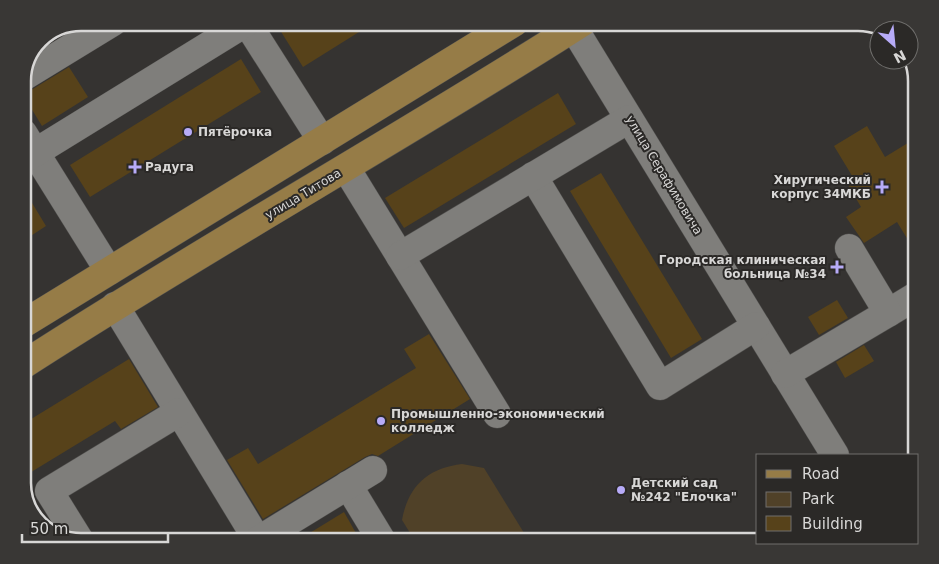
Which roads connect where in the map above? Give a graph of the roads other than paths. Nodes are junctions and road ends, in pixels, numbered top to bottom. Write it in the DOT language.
graph roads {
  1 [pos="98,31"];
  2 [pos="231,31"];
  3 [pos="253,31"];
  4 [pos="499,31"];
  5 [pos="565,31"];
  6 [pos="580,31"];
  7 [pos="32,71"];
  8 [pos="629,119"];
  9 [pos="322,141"];
  10 [pos="31,146"];
  11 [pos="31,154"];
  12 [pos="346,168"];
  13 [pos="533,176"];
  14 [pos="849,248"];
  15 [pos="400,256"];
  16 [pos="109,271"];
  17 [pos="908,301"];
  18 [pos="115,306"];
  19 [pos="888,313"];
  20 [pos="31,319"];
  21 [pos="756,326"];
  22 [pos="31,360"];
  23 [pos="785,374"];
  24 [pos="179,412"];
  25 [pos="497,414"];
  26 [pos="834,454"];
  27 [pos="373,470"];
  28 [pos="348,485"];
  29 [pos="74,532"];
  30 [pos="252,533"];
  31 [pos="270,533"];
  32 [pos="377,533"];
  1 -- 7 [label="street"];
  2 -- 10 [label="street"];
  3 -- 9 [label="street"];
  4 -- 9 [label="main road"];
  5 -- 12 [label="main road, улица Титова"];
  6 -- 8 [label="street, улица Серафимовича"];
  8 -- 13 [label="street"];
  8 -- 21 [label="street, улица Серафимовича"];
  9 -- 16 [label="main road"];
  11 -- 16 [label="street"];
  12 -- 15 [label="street"];
  12 -- 18 [label="main road, улица Титова"];
  13 -- 15 [label="street"];
  13 -- 21 [label="street"];
  14 -- 19 [label="street"];
  15 -- 25 [label="street"];
  16 -- 20 [label="main road"];
  17 -- 19 [label="street"];
  18 -- 22 [label="main road, улица Титова"];
  18 -- 24 [label="street"];
  19 -- 23 [label="street"];
  21 -- 23 [label="street, улица Серафимовича"];
  23 -- 26 [label="street, улица Серафимовича"];
  24 -- 29 [label="street"];
  24 -- 30 [label="street"];
  27 -- 28 [label="street"];
  28 -- 31 [label="street"];
  28 -- 32 [label="street"];
}
